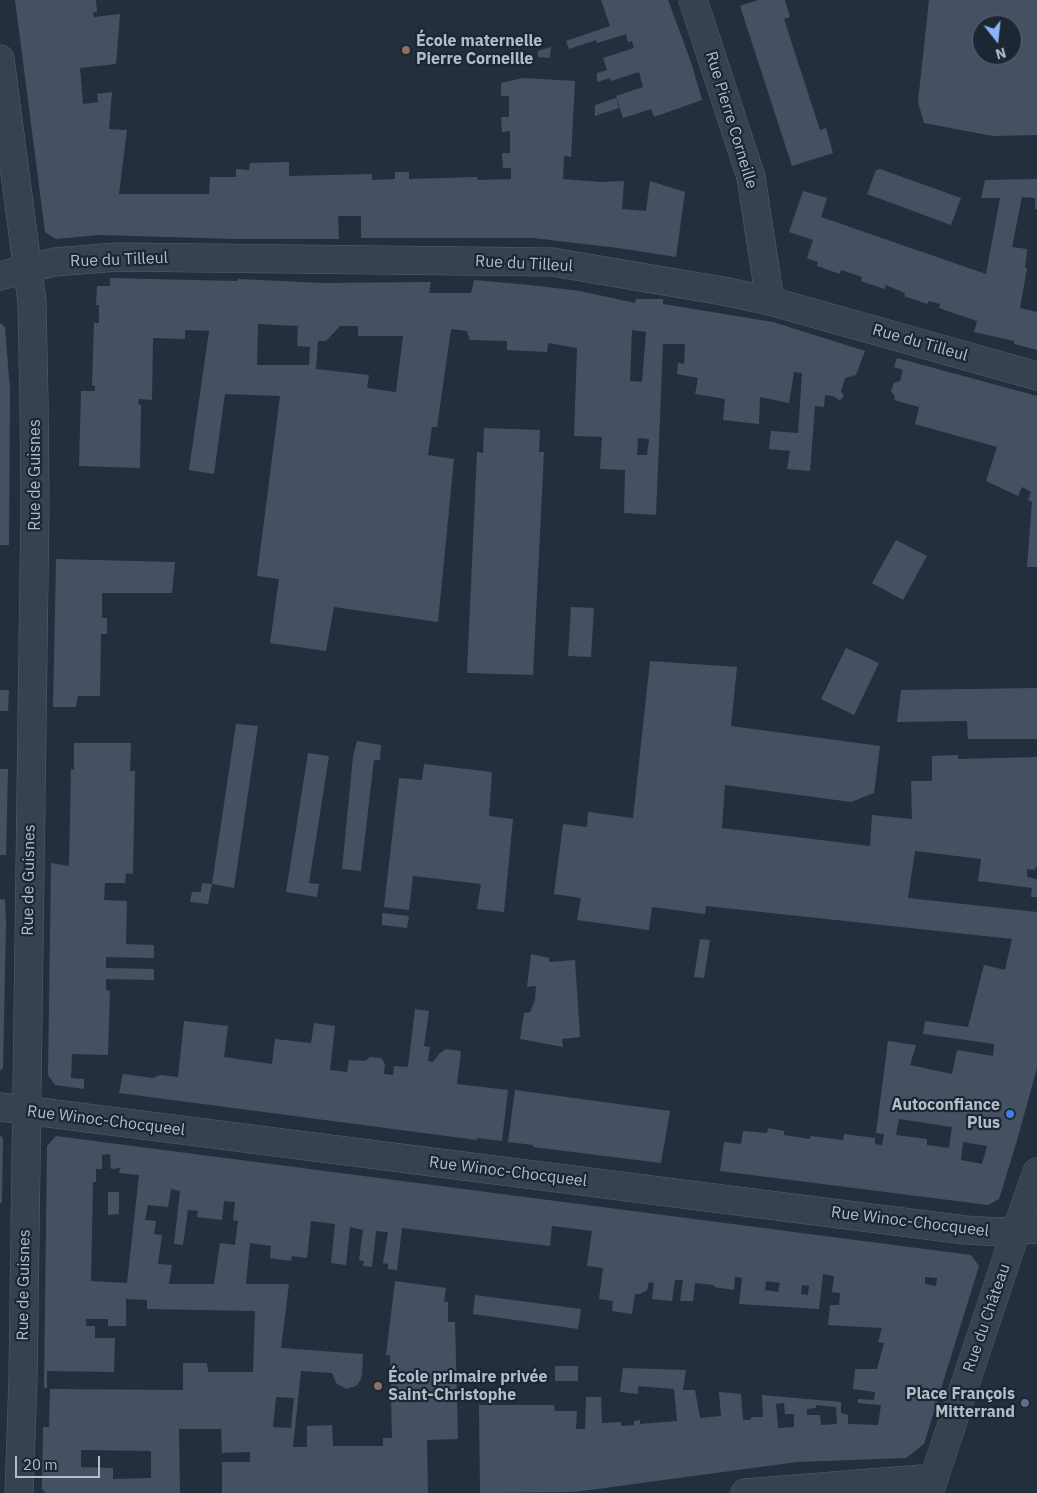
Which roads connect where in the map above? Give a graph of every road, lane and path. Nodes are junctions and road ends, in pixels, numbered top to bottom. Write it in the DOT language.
graph roads {
  1 [pos="693,0"];
  2 [pos="0,59"];
  3 [pos="28,268"];
  4 [pos="0,276"];
  5 [pos="770,301"];
  6 [pos="1037,376"];
  7 [pos="0,1107"];
  8 [pos="27,1110"];
  9 [pos="1037,1172"];
  10 [pos="1027,1230"];
  11 [pos="931,1485"];
  12 [pos="19,1493"];
  13 [pos="745,1493"];
  1 -- 5 [label="street, Rue Pierre Corneille"];
  2 -- 3 [label="street, Rue de Guisnes"];
  3 -- 4 [label="street, Rue du Tilleul"];
  3 -- 5 [label="street, Rue du Tilleul"];
  3 -- 8 [label="street, Rue de Guisnes"];
  5 -- 6 [label="street, Rue du Tilleul"];
  7 -- 8 [label="street, Rue Winoc-Chocqueel"];
  8 -- 10 [label="street, Rue Winoc-Chocqueel"];
  8 -- 12 [label="street, Rue de Guisnes"];
  9 -- 10 [label="street, Rue du Château"];
  10 -- 11 [label="street, Rue du Château"];
  11 -- 13 [label="street"];
}
